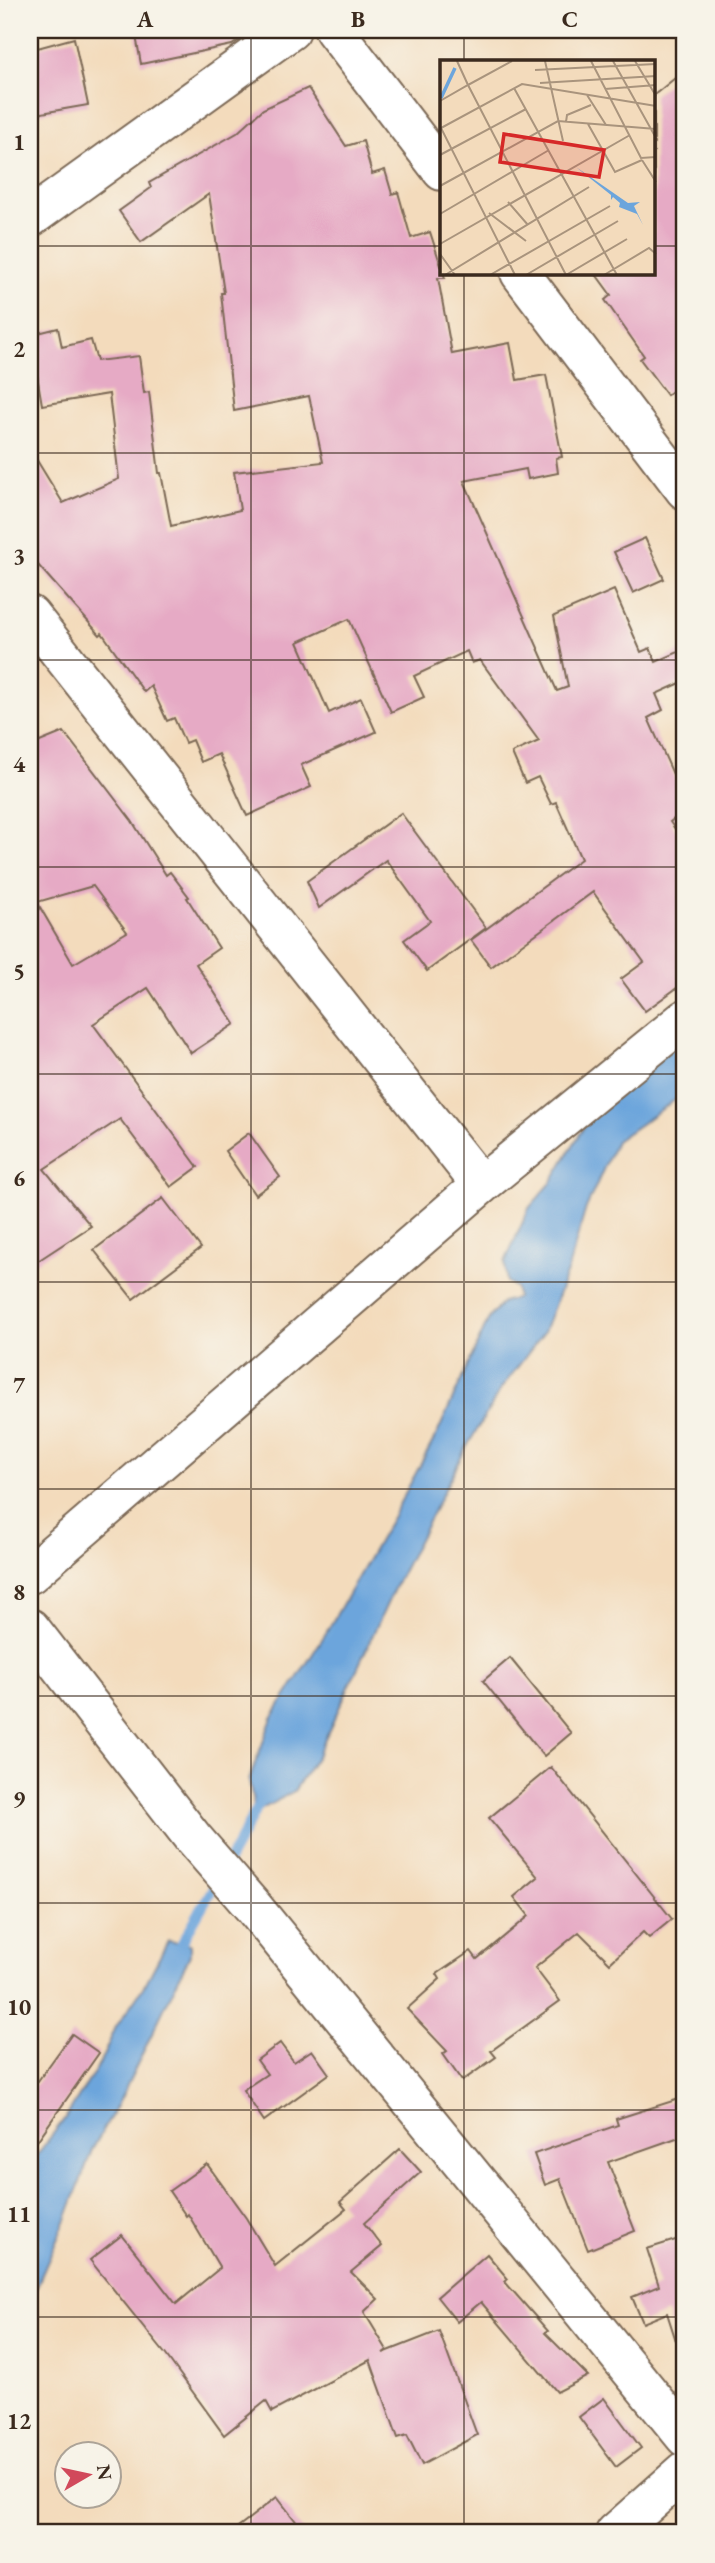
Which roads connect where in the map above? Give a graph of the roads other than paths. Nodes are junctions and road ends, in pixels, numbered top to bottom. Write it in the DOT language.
graph roads {
  1 [pos="291,30"];
  2 [pos="334,30"];
  3 [pos="440,168"];
  4 [pos="30,218"];
  5 [pos="522,275"];
  6 [pos="685,490"];
  7 [pos="30,615"];
  8 [pos="685,1019"];
  9 [pos="481,1185"];
  10 [pos="30,1574"];
  11 [pos="30,1628"];
  12 [pos="685,2437"];
  13 [pos="685,2471"];
  14 [pos="614,2533"];
  1 -- 4 [label="street"];
  2 -- 3 [label="street"];
  5 -- 6 [label="street"];
  7 -- 9 [label="street"];
  8 -- 9 [label="street"];
  9 -- 10 [label="street"];
  11 -- 12 [label="street"];
  13 -- 14 [label="street"];
}
